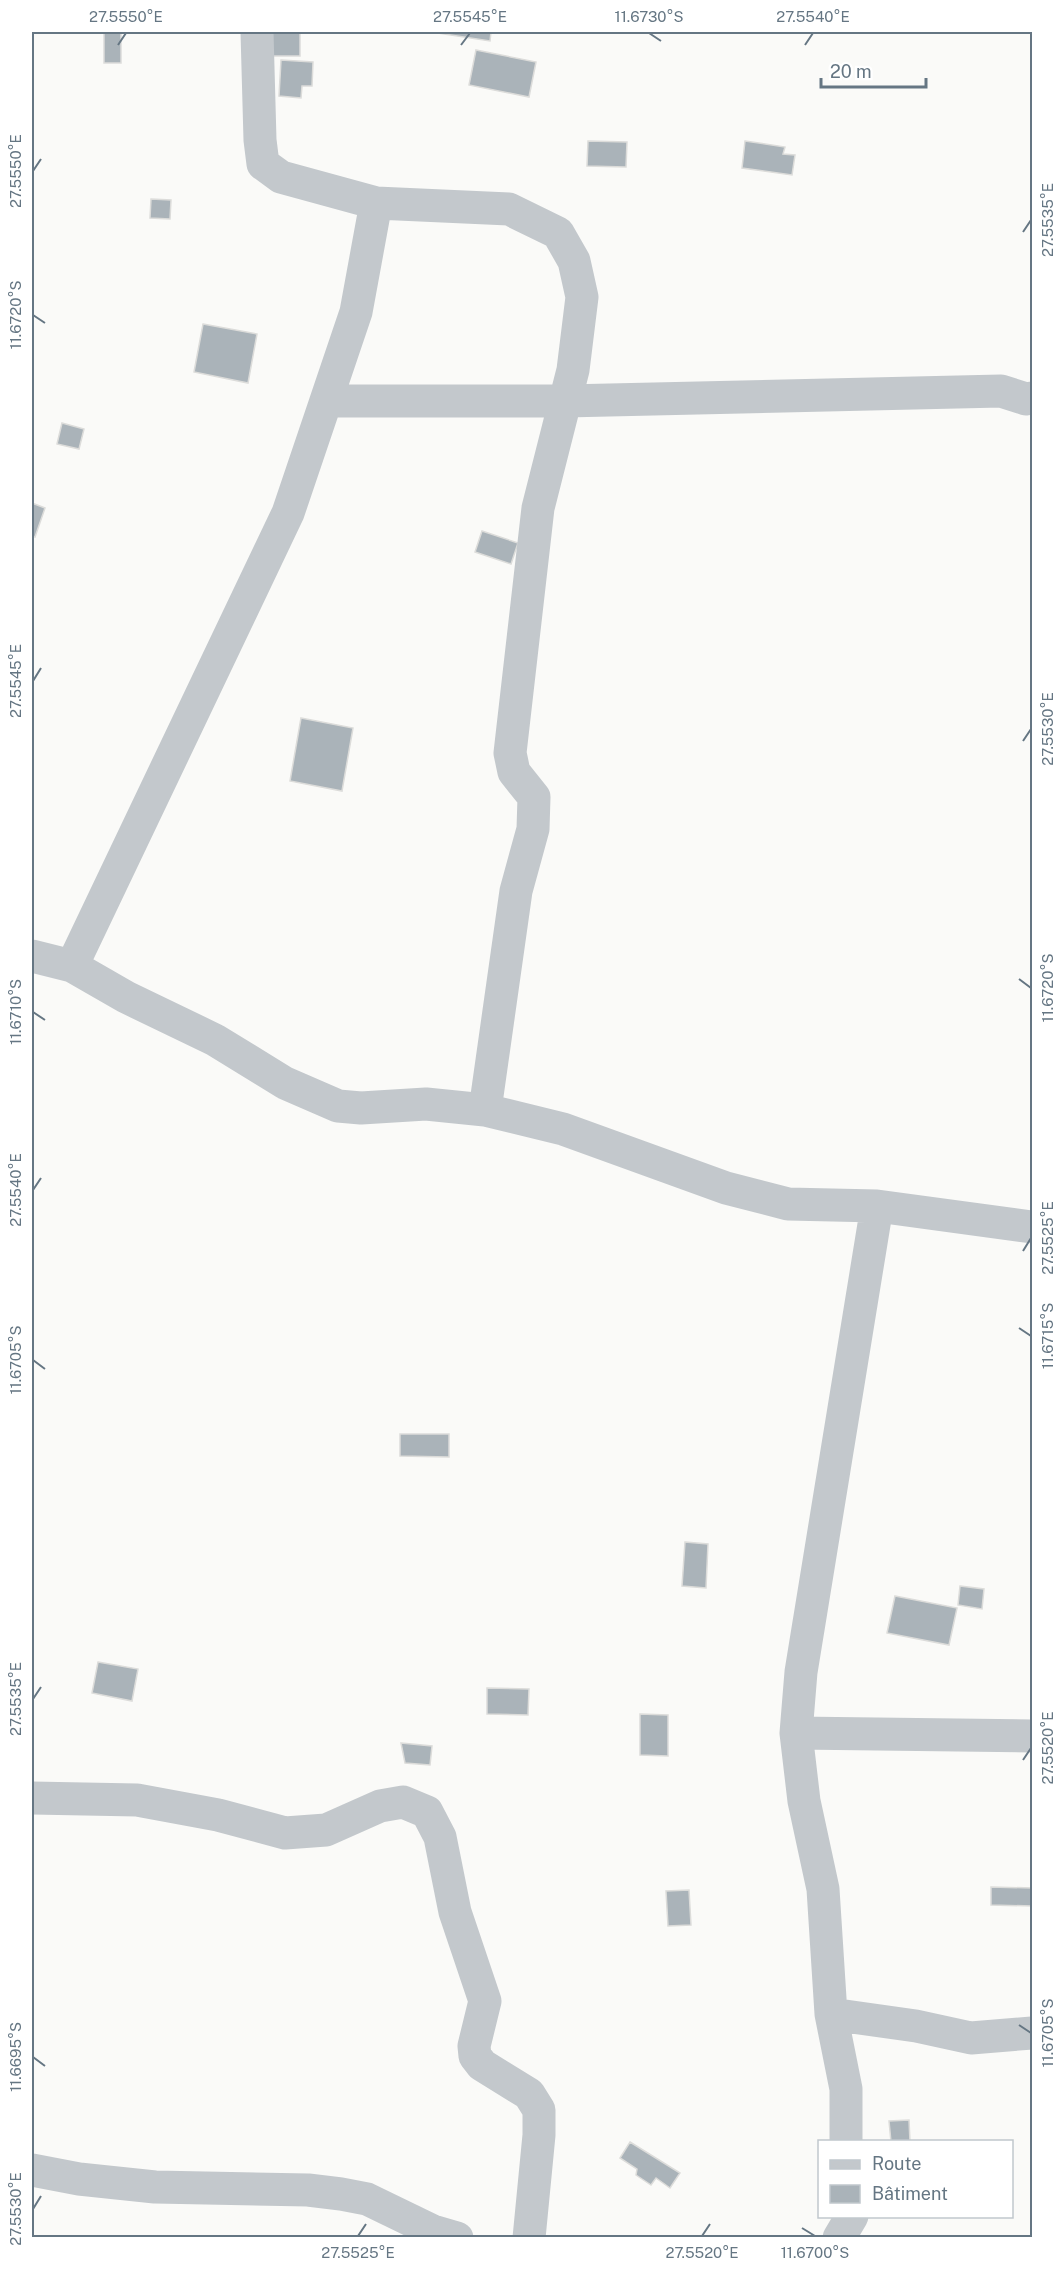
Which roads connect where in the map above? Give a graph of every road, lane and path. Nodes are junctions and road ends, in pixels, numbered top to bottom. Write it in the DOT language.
graph roads {
  1 [pos="257,32"];
  2 [pos="376,203"];
  3 [pos="1032,398"];
  4 [pos="326,401"];
  5 [pos="565,401"];
  6 [pos="32,956"];
  7 [pos="72,966"];
  8 [pos="485,1110"];
  9 [pos="877,1206"];
  10 [pos="1032,1227"];
  11 [pos="796,1733"];
  12 [pos="1032,1736"];
  13 [pos="32,1798"];
  14 [pos="831,2014"];
  15 [pos="1032,2033"];
  16 [pos="846,2140"];
  17 [pos="32,2170"];
  18 [pos="851,2218"];
  19 [pos="457,2238"];
  20 [pos="529,2238"];
  21 [pos="839,2238"];
  1 -- 2 [label="street"];
  2 -- 4 [label="street"];
  2 -- 5 [label="street"];
  3 -- 5 [label="street"];
  4 -- 5 [label="street"];
  4 -- 7 [label="street"];
  5 -- 8 [label="street"];
  6 -- 7 [label="street"];
  7 -- 8 [label="street"];
  8 -- 9 [label="street"];
  9 -- 10 [label="street"];
  9 -- 11 [label="street"];
  11 -- 12 [label="street"];
  11 -- 14 [label="street"];
  13 -- 20 [label="street"];
  14 -- 15 [label="street"];
  14 -- 16 [label="street"];
  17 -- 19 [label="street"];
  18 -- 21 [label="street"];
}
